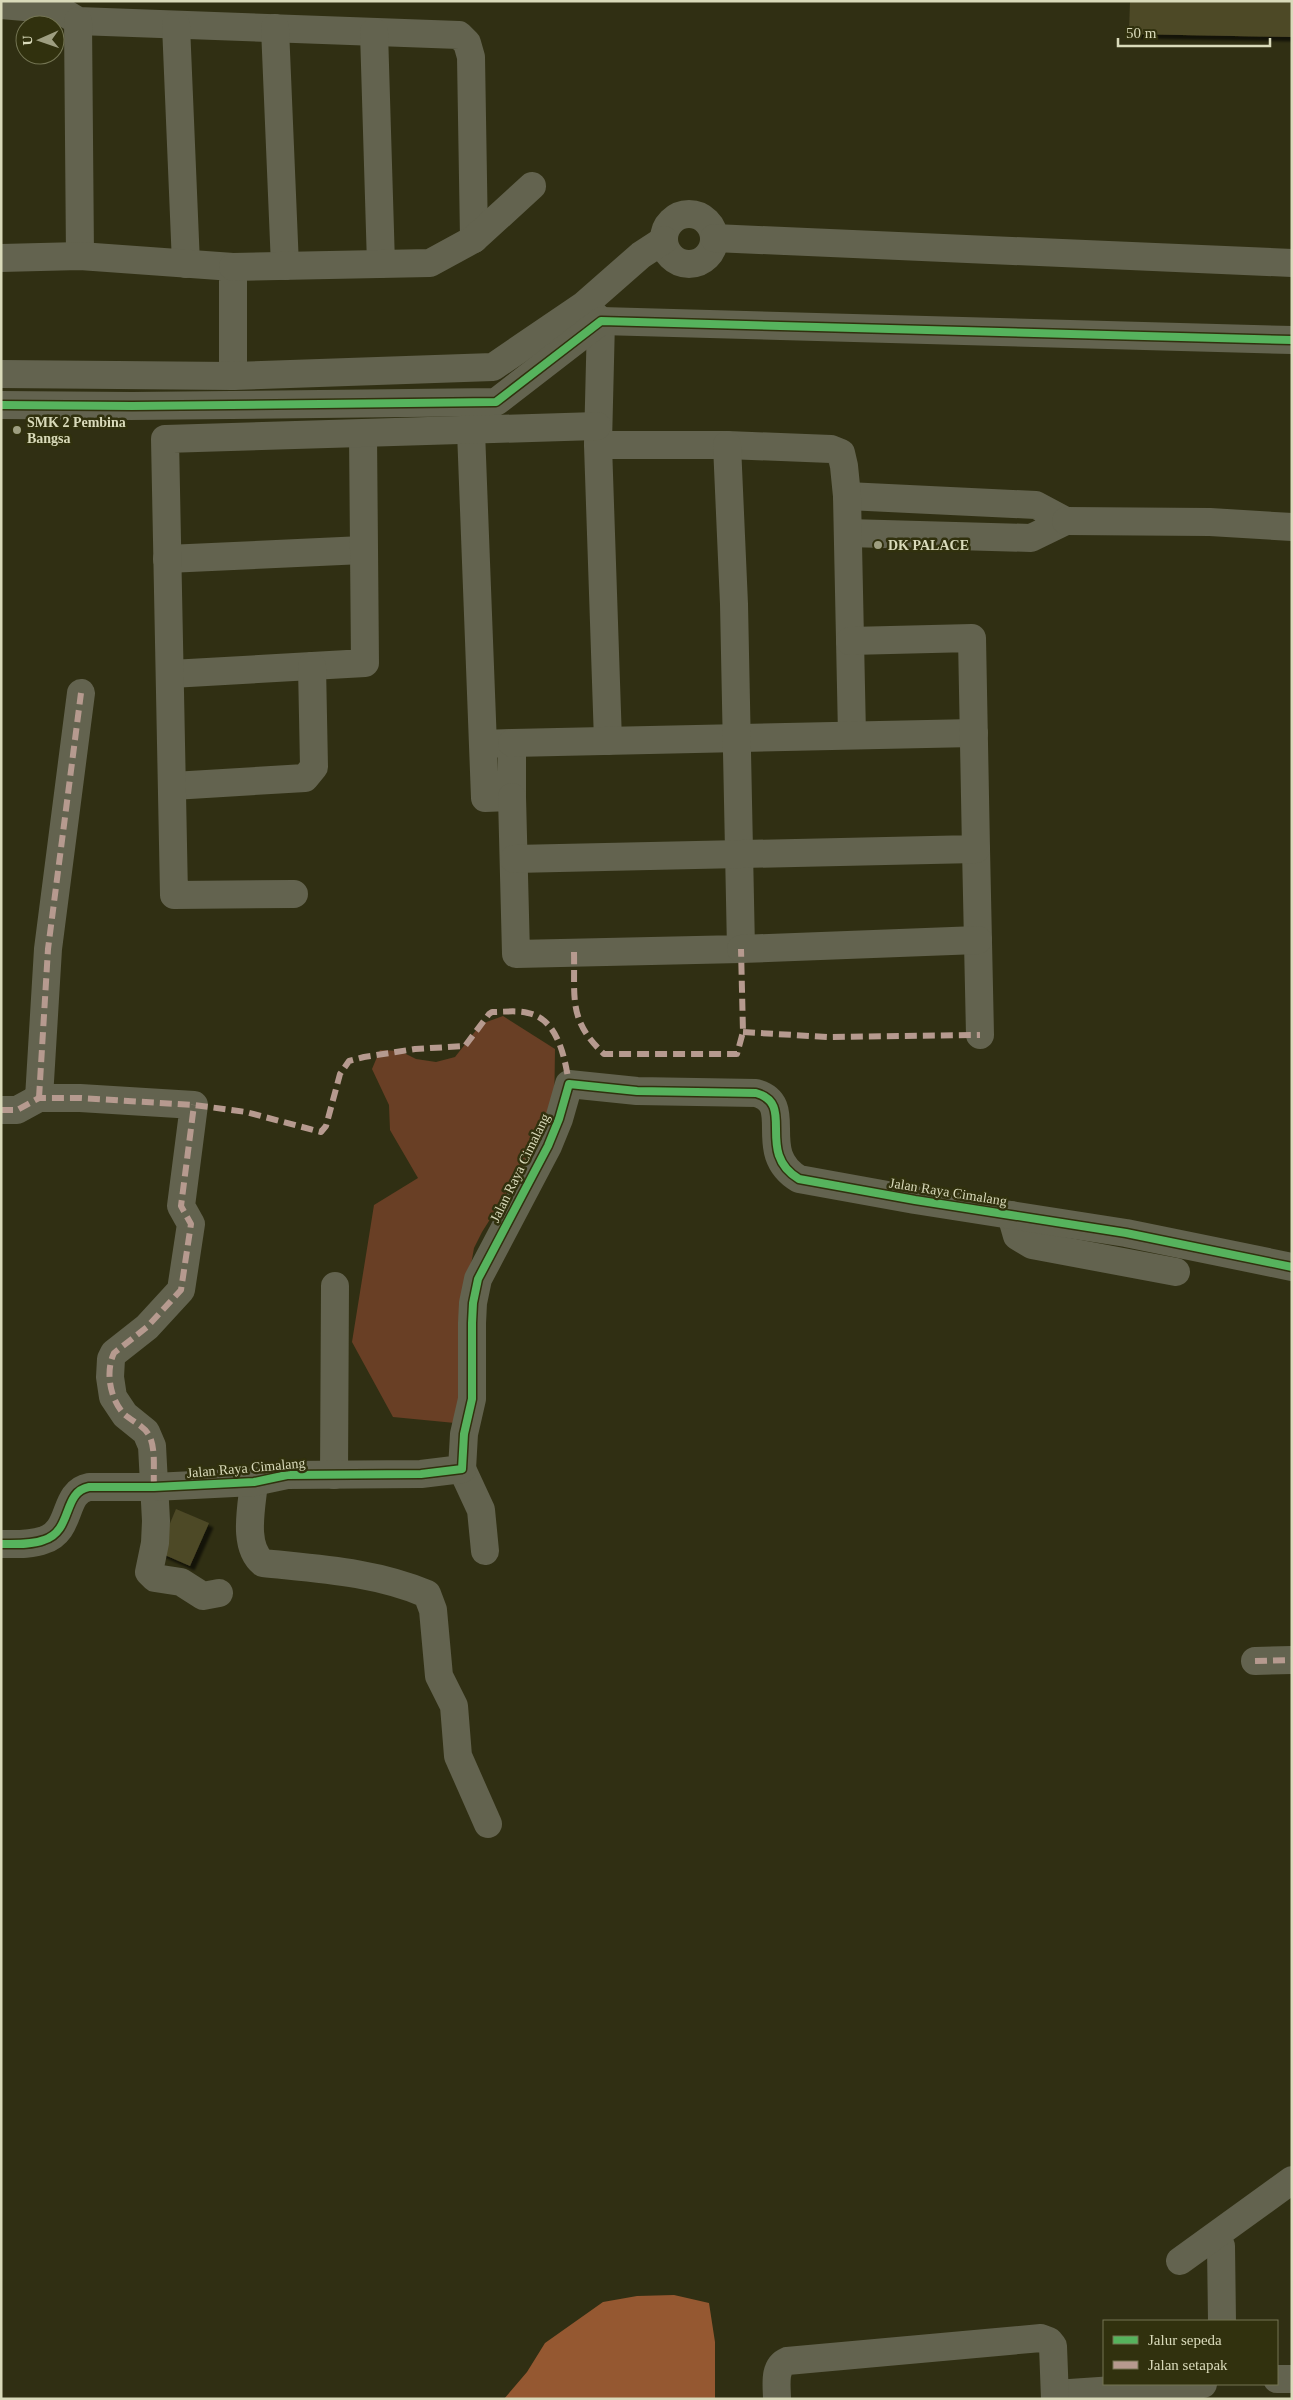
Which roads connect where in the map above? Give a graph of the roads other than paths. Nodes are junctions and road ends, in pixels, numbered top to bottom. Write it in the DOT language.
graph roads {
  1 [pos="1,5"];
  2 [pos="78,22"];
  3 [pos="176,25"];
  4 [pos="275,28"];
  5 [pos="374,32"];
  6 [pos="532,186"];
  7 [pos="474,239"];
  8 [pos="80,256"];
  9 [pos="1,258"];
  10 [pos="1292,263"];
  11 [pos="186,264"];
  12 [pos="381,264"];
  13 [pos="285,266"];
  14 [pos="233,267"];
  15 [pos="592,313"];
  16 [pos="1292,340"];
  17 [pos="1,374"];
  18 [pos="131,376"];
  19 [pos="233,376"];
  20 [pos="1,405"];
  21 [pos="132,406"];
  22 [pos="470,432"];
  23 [pos="363,434"];
  24 [pos="598,435"];
  25 [pos="727,445"];
  26 [pos="848,496"];
  27 [pos="1066,521"];
  28 [pos="1292,528"];
  29 [pos="848,533"];
  30 [pos="363,550"];
  31 [pos="167,559"];
  32 [pos="850,641"];
  33 [pos="312,666"];
  34 [pos="171,674"];
  35 [pos="81,693"];
  36 [pos="974,733"];
  37 [pos="852,735"];
  38 [pos="737,738"];
  39 [pos="608,741"];
  40 [pos="512,743"];
  41 [pos="483,744"];
  42 [pos="173,786"];
  43 [pos="512,797"];
  44 [pos="976,849"];
  45 [pos="740,854"];
  46 [pos="514,859"];
  47 [pos="294,894"];
  48 [pos="978,940"];
  49 [pos="742,949"];
  50 [pos="980,1034"];
  51 [pos="39,1098"];
  52 [pos="1,1110"];
  53 [pos="1011,1216"];
  54 [pos="1292,1267"];
  55 [pos="1176,1272"];
  56 [pos="335,1286"];
  57 [pos="462,1469"];
  58 [pos="334,1475"];
  59 [pos="254,1482"];
  60 [pos="154,1488"];
  61 [pos="1,1544"];
  62 [pos="485,1551"];
  63 [pos="220,1593"];
  64 [pos="1292,1660"];
  65 [pos="1256,1661"];
  66 [pos="488,1824"];
  67 [pos="1292,2180"];
  68 [pos="1221,2246"];
  69 [pos="1180,2261"];
  70 [pos="1222,2320"];
  71 [pos="1292,2379"];
  72 [pos="1278,2380"];
  73 [pos="1191,2385"];
  74 [pos="1055,2396"];
  75 [pos="777,2399"];
  1 -- 2 [label="street"];
  2 -- 3 [label="street"];
  2 -- 8 [label="street"];
  3 -- 4 [label="street"];
  3 -- 11 [label="street"];
  4 -- 5 [label="street"];
  4 -- 13 [label="street"];
  5 -- 7 [label="street"];
  5 -- 12 [label="street"];
  6 -- 7 [label="street"];
  7 -- 12 [label="street"];
  8 -- 9 [label="street"];
  8 -- 11 [label="street"];
  10 -- 15 [label="street"];
  11 -- 14 [label="street"];
  12 -- 13 [label="street"];
  13 -- 14 [label="street"];
  14 -- 19 [label="street"];
  15 -- 16 [label="street"];
  15 -- 19 [label="street"];
  15 -- 21 [label="street"];
  15 -- 24 [label="street"];
  17 -- 18 [label="street"];
  18 -- 19 [label="street"];
  18 -- 21 [label="street"];
  20 -- 21 [label="street"];
  22 -- 23 [label="street"];
  22 -- 24 [label="street"];
  22 -- 41 [label="street"];
  23 -- 30 [label="street"];
  23 -- 31 [label="street"];
  24 -- 25 [label="street"];
  24 -- 39 [label="street"];
  25 -- 26 [label="street"];
  25 -- 38 [label="street"];
  26 -- 27 [label="street"];
  26 -- 29 [label="street"];
  27 -- 28 [label="street"];
  27 -- 29 [label="street"];
  29 -- 32 [label="street"];
  30 -- 31 [label="street"];
  30 -- 33 [label="street"];
  31 -- 34 [label="street"];
  32 -- 36 [label="street"];
  32 -- 37 [label="street"];
  33 -- 34 [label="street"];
  33 -- 42 [label="street"];
  34 -- 42 [label="street"];
  35 -- 51 [label="street"];
  36 -- 37 [label="street"];
  36 -- 44 [label="street"];
  37 -- 38 [label="street"];
  38 -- 39 [label="street"];
  38 -- 45 [label="street"];
  39 -- 40 [label="street"];
  40 -- 41 [label="street"];
  40 -- 43 [label="street"];
  41 -- 43 [label="street"];
  42 -- 47 [label="street"];
  43 -- 46 [label="street"];
  44 -- 45 [label="street"];
  44 -- 48 [label="street"];
  45 -- 46 [label="street"];
  45 -- 49 [label="street"];
  46 -- 49 [label="street"];
  48 -- 49 [label="street"];
  48 -- 50 [label="street"];
  51 -- 52 [label="street"];
  51 -- 60 [label="street"];
  53 -- 54 [label="street, Jalan Raya Cimalang"];
  53 -- 55 [label="street"];
  53 -- 57 [label="street, Jalan Raya Cimalang"];
  56 -- 58 [label="street"];
  57 -- 58 [label="street, Jalan Raya Cimalang"];
  57 -- 62 [label="street"];
  58 -- 59 [label="street, Jalan Raya Cimalang"];
  59 -- 60 [label="street, Jalan Raya Cimalang"];
  59 -- 66 [label="street"];
  60 -- 61 [label="street, Jalan Raya Cimalang"];
  60 -- 63 [label="street"];
  64 -- 65 [label="street"];
  67 -- 69 [label="street"];
  68 -- 70 [label="street"];
  71 -- 72 [label="street"];
  73 -- 74 [label="street"];
  74 -- 75 [label="street"];
}
